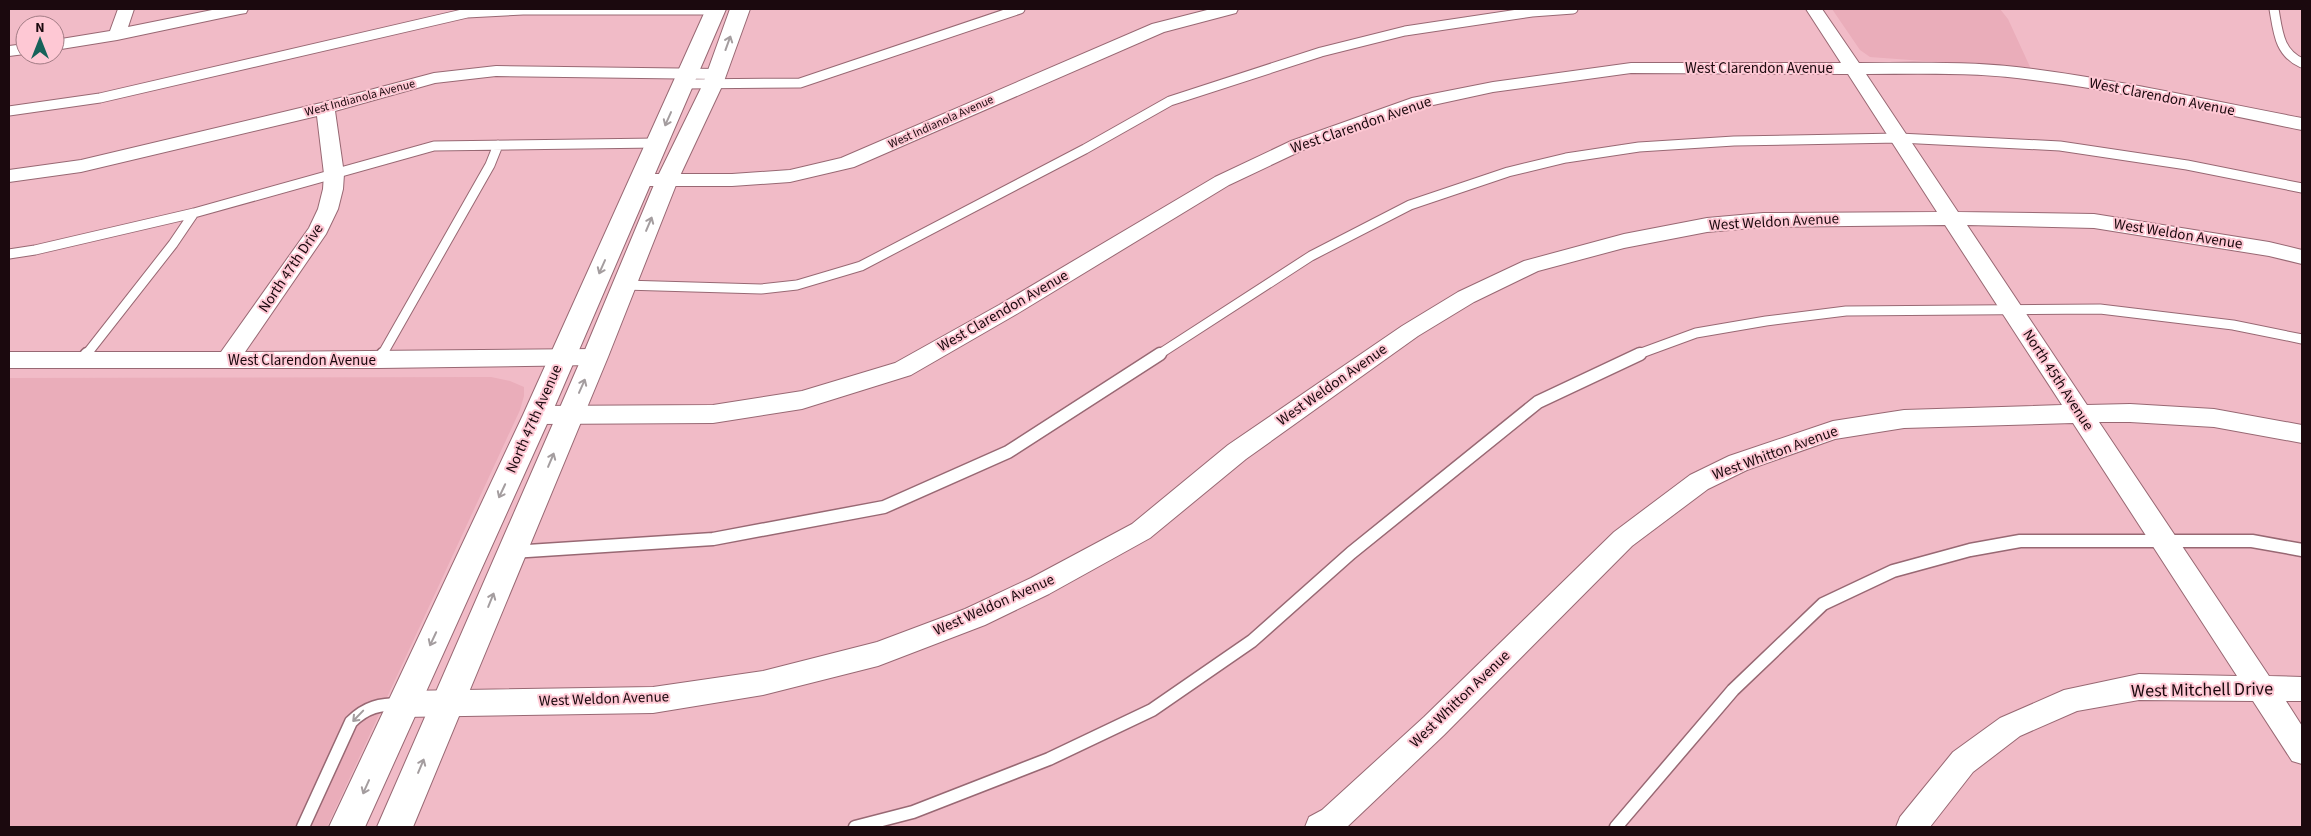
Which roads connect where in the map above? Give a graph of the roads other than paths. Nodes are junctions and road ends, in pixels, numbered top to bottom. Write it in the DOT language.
graph roads {
  1 [pos="126,9"];
  2 [pos="240,9"];
  3 [pos="740,9"];
  4 [pos="1020,9"];
  5 [pos="1230,9"];
  6 [pos="1574,9"];
  7 [pos="1814,9"];
  8 [pos="2274,9"];
  9 [pos="715,10"];
  10 [pos="117,36"];
  11 [pos="65,44"];
  12 [pos="2302,63"];
  13 [pos="1853,68"];
  14 [pos="685,79"];
  15 [pos="715,79"];
  16 [pos="325,108"];
  17 [pos="9,111"];
  18 [pos="2302,124"];
  19 [pos="1899,138"];
  20 [pos="657,143"];
  21 [pos="498,145"];
  22 [pos="334,174"];
  23 [pos="9,176"];
  24 [pos="641,180"];
  25 [pos="667,180"];
  26 [pos="2302,188"];
  27 [pos="194,213"];
  28 [pos="1950,217"];
  29 [pos="9,254"];
  30 [pos="2302,257"];
  31 [pos="624,285"];
  32 [pos="2011,309"];
  33 [pos="2302,339"];
  34 [pos="595,357"];
  35 [pos="562,358"];
  36 [pos="228,359"];
  37 [pos="9,360"];
  38 [pos="82,360"];
  39 [pos="379,360"];
  40 [pos="537,415"];
  41 [pos="570,415"];
  42 [pos="2080,415"];
  43 [pos="2302,434"];
  44 [pos="2164,540"];
  45 [pos="2302,550"];
  46 [pos="511,553"];
  47 [pos="2261,688"];
  48 [pos="2302,689"];
  49 [pos="449,702"];
  50 [pos="403,704"];
  51 [pos="2302,752"];
  52 [pos="303,827"];
  53 [pos="348,827"];
  54 [pos="395,827"];
  55 [pos="855,827"];
  56 [pos="1320,827"];
  57 [pos="1616,827"];
  58 [pos="1911,827"];
  1 -- 10 [label="street"];
  2 -- 10 [label="street"];
  15 -- 3 [label="street, North 47th Avenue, one-way"];
  4 -- 15 [label="lane"];
  5 -- 25 [label="street, West Indianola Avenue"];
  6 -- 31 [label="lane"];
  7 -- 13 [label="street, North 45th Avenue"];
  8 -- 12 [label="lane"];
  9 -- 14 [label="street, North 47th Avenue"];
  9 -- 17 [label="lane"];
  10 -- 11 [label="street"];
  13 -- 18 [label="street, West Clarendon Avenue"];
  13 -- 19 [label="street, North 45th Avenue"];
  13 -- 41 [label="street, West Clarendon Avenue"];
  14 -- 15 [label="street, West Indianola Avenue"];
  14 -- 16 [label="street, West Indianola Avenue"];
  14 -- 20 [label="street, North 47th Avenue, one-way"];
  15 -- 25 [label="street, North 47th Avenue"];
  16 -- 22 [label="street, North 47th Drive"];
  16 -- 23 [label="street, West Indianola Avenue"];
  19 -- 26 [label="lane"];
  19 -- 28 [label="street, North 45th Avenue"];
  19 -- 46 [label="lane"];
  20 -- 21 [label="lane"];
  20 -- 24 [label="street, North 47th Avenue"];
  21 -- 22 [label="lane"];
  21 -- 39 [label="lane"];
  22 -- 27 [label="lane"];
  22 -- 36 [label="street, North 47th Drive"];
  24 -- 25 [label="street, West Indianola Avenue"];
  24 -- 35 [label="street, North 47th Avenue, one-way"];
  31 -- 25 [label="street, North 47th Avenue, one-way"];
  27 -- 29 [label="lane"];
  27 -- 38 [label="lane"];
  28 -- 30 [label="street, West Weldon Avenue"];
  28 -- 32 [label="street, North 45th Avenue"];
  28 -- 49 [label="street, West Weldon Avenue"];
  31 -- 34 [label="street, North 47th Avenue"];
  32 -- 33 [label="lane"];
  32 -- 42 [label="street, North 45th Avenue"];
  32 -- 55 [label="lane"];
  34 -- 35 [label="street, West Clarendon Avenue"];
  41 -- 34 [label="street, North 47th Avenue, one-way"];
  35 -- 39 [label="street, West Clarendon Avenue"];
  35 -- 40 [label="street, North 47th Avenue"];
  36 -- 38 [label="street, West Clarendon Avenue"];
  36 -- 39 [label="street, West Clarendon Avenue"];
  37 -- 38 [label="street, West Clarendon Avenue"];
  40 -- 41 [label="street, West Clarendon Avenue"];
  40 -- 50 [label="street, North 47th Avenue, one-way"];
  46 -- 41 [label="street, North 47th Avenue, one-way"];
  42 -- 43 [label="street, West Whitton Avenue"];
  42 -- 44 [label="street, North 45th Avenue"];
  42 -- 56 [label="street, West Whitton Avenue"];
  44 -- 45 [label="lane"];
  44 -- 47 [label="street, North 45th Avenue"];
  44 -- 57 [label="lane"];
  49 -- 46 [label="street, North 47th Avenue, one-way"];
  47 -- 48 [label="street, West Mitchell Drive"];
  47 -- 51 [label="street, North 45th Avenue"];
  47 -- 58 [label="street, West Mitchell Drive"];
  49 -- 50 [label="street, West Weldon Avenue"];
  54 -- 49 [label="street, North 47th Avenue, one-way"];
  50 -- 52 [label="lane, one-way"];
  50 -- 53 [label="street, North 47th Avenue, one-way"];
}
